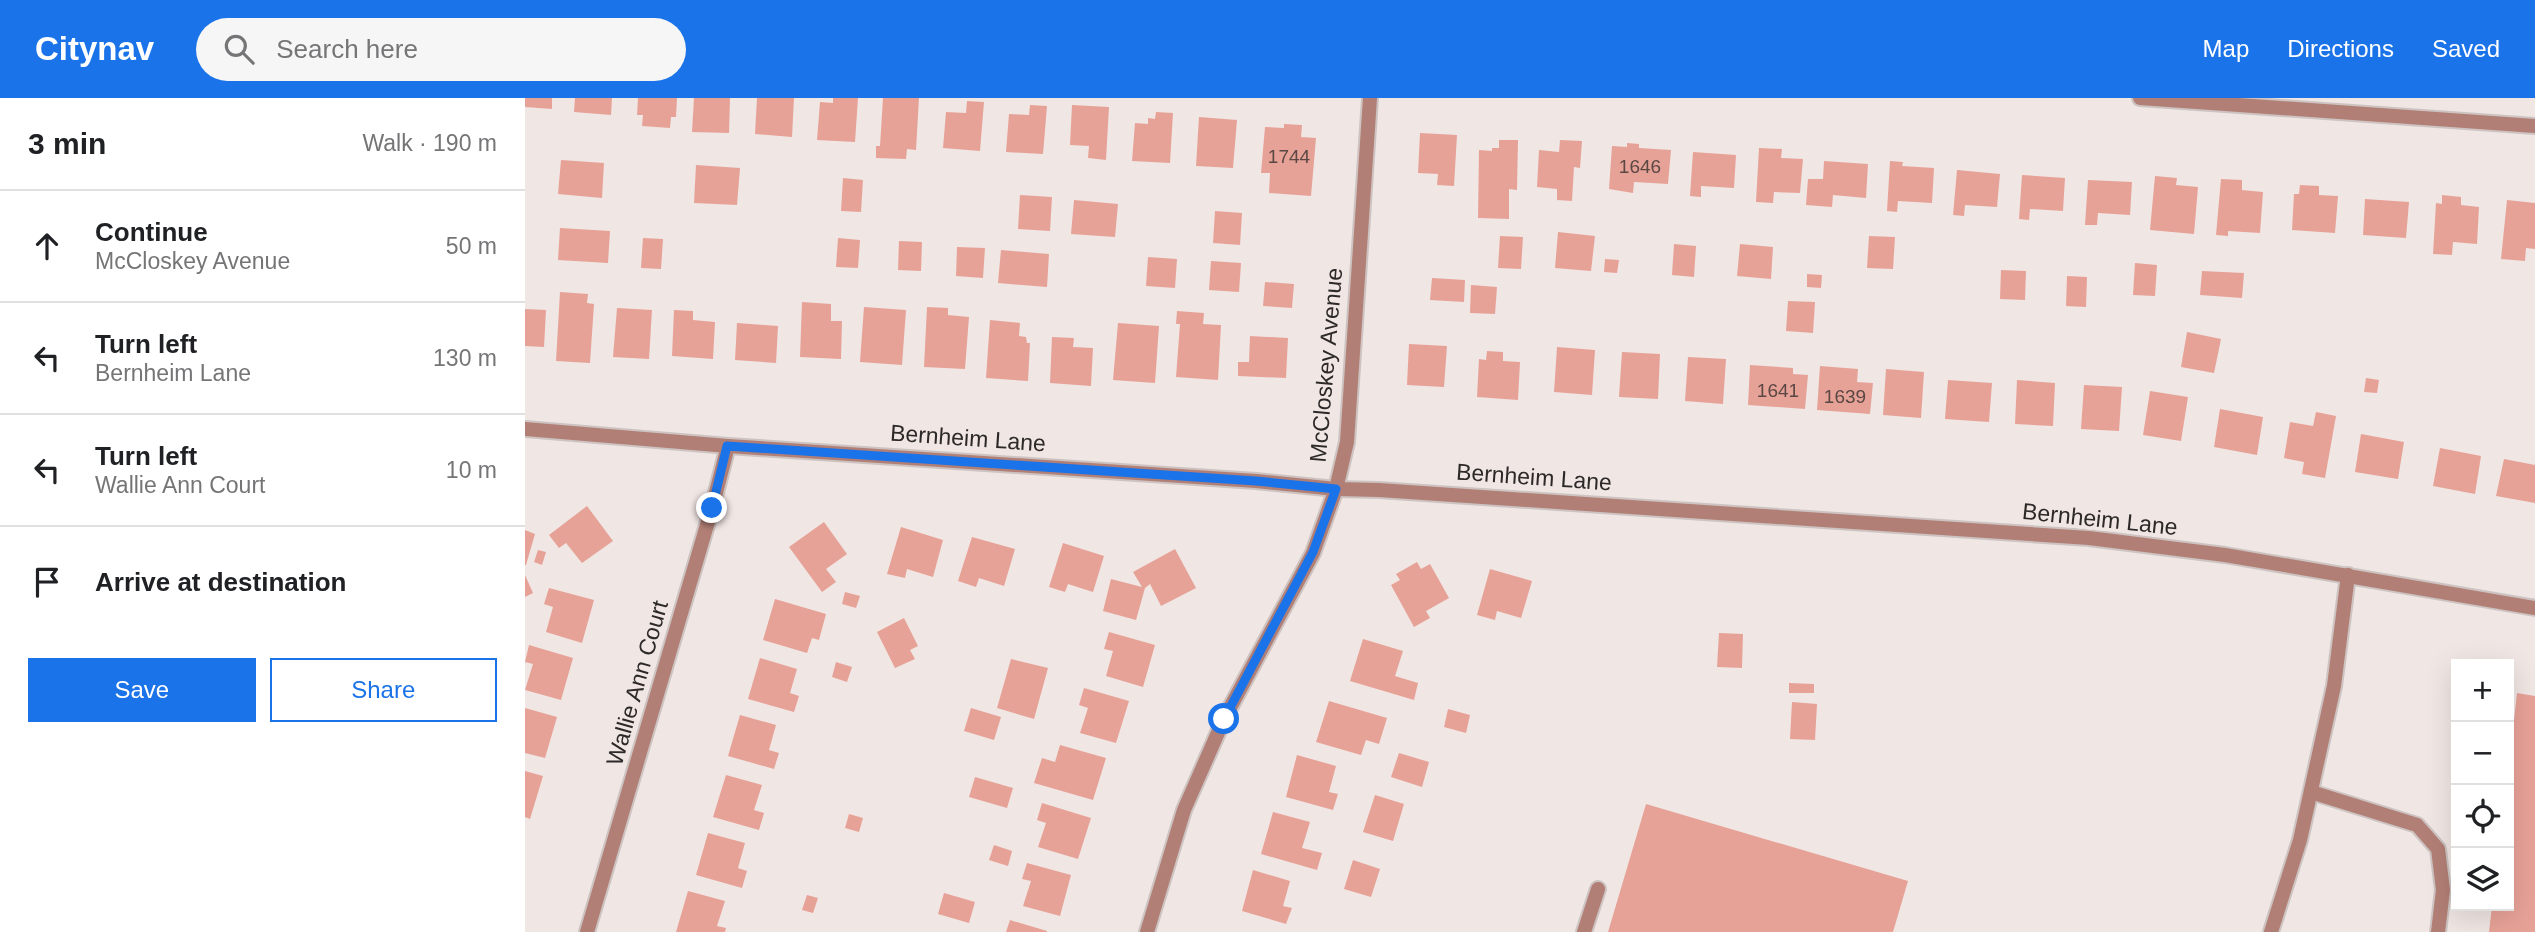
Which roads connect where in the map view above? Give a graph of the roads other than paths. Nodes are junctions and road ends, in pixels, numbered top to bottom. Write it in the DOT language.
graph roads {
  1 [pos="1370,98"];
  2 [pos="2140,98"];
  3 [pos="2535,126"];
  4 [pos="525,429"];
  5 [pos="727,446"];
  6 [pos="1336,489"];
  7 [pos="2348,575"];
  8 [pos="2535,608"];
  9 [pos="2311,792"];
  10 [pos="1598,889"];
  11 [pos="587,932"];
  12 [pos="1147,932"];
  13 [pos="1584,932"];
  14 [pos="2271,932"];
  15 [pos="2438,932"];
  1 -- 6 [label="street, McCloskey Avenue"];
  2 -- 3 [label="street"];
  4 -- 5 [label="street, Bernheim Lane"];
  5 -- 6 [label="street, Bernheim Lane"];
  5 -- 11 [label="street, Wallie Ann Court"];
  6 -- 7 [label="street, Bernheim Lane"];
  6 -- 12 [label="street, McCloskey Avenue"];
  7 -- 8 [label="street, Bernheim Lane"];
  7 -- 9 [label="street"];
  9 -- 14 [label="street"];
  9 -- 15 [label="street"];
  10 -- 13 [label="street"];
}
